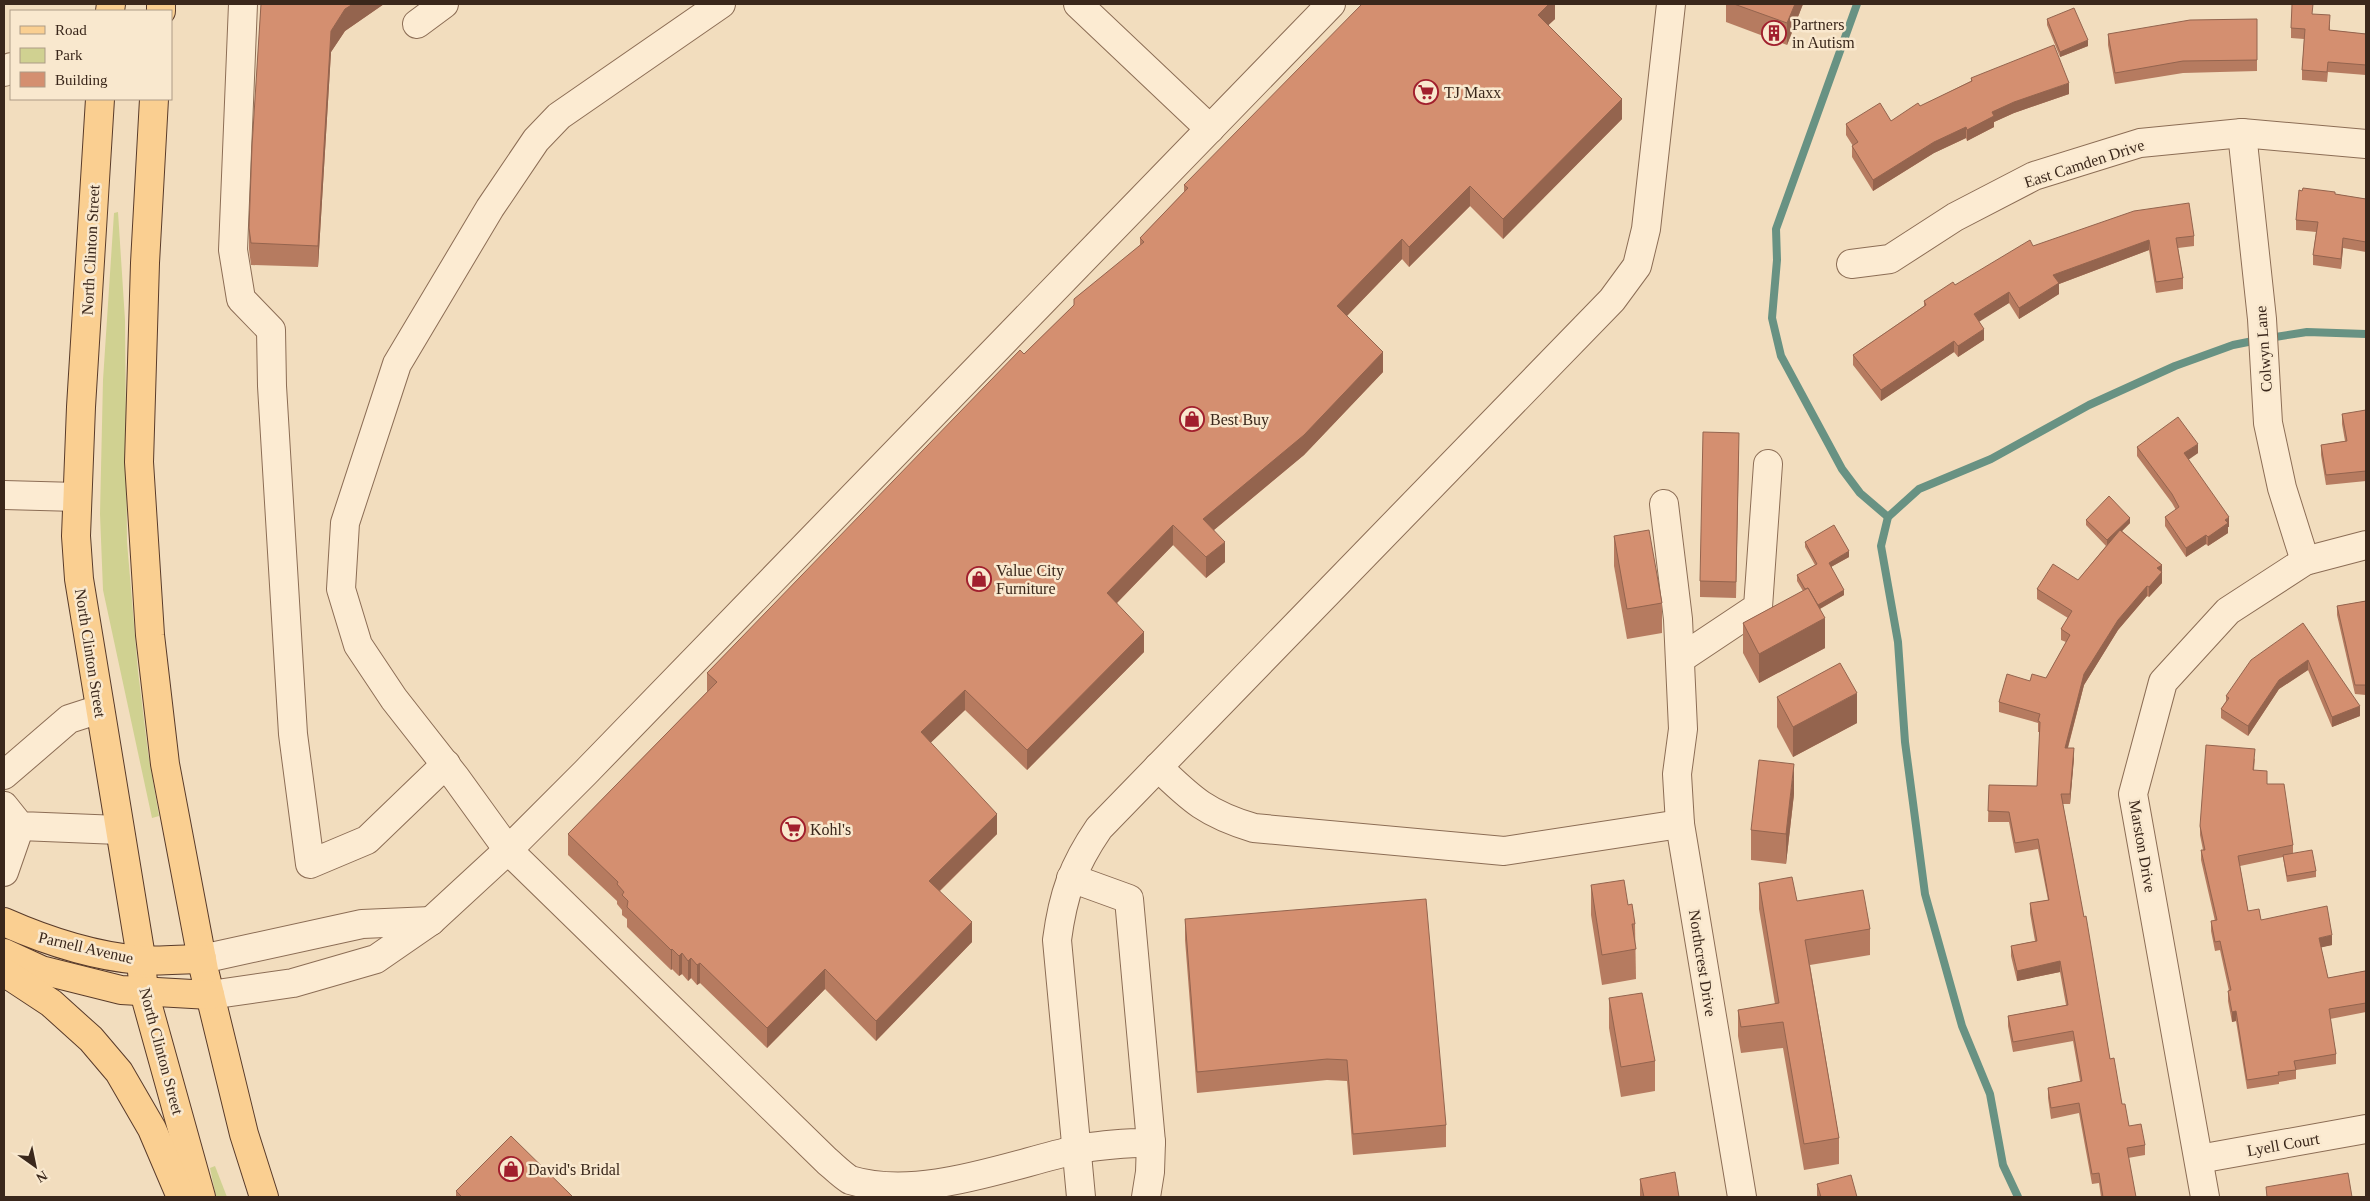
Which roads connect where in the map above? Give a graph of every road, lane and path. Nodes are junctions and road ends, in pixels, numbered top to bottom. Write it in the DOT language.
graph roads {
  1 [pos="243,4"];
  2 [pos="444,4"];
  3 [pos="721,4"];
  4 [pos="1078,4"];
  5 [pos="1331,4"];
  6 [pos="1671,4"];
  7 [pos="417,24"];
  8 [pos="100,100"];
  9 [pos="154,100"];
  10 [pos="1210,128"];
  11 [pos="2242,134"];
  12 [pos="2366,144"];
  13 [pos="1851,264"];
  14 [pos="1768,464"];
  15 [pos="4,495"];
  16 [pos="77,497"];
  17 [pos="1664,504"];
  18 [pos="2366,545"];
  19 [pos="2305,560"];
  20 [pos="1680,659"];
  21 [pos="100,709"];
  22 [pos="446,764"];
  23 [pos="1158,767"];
  24 [pos="4,775"];
  25 [pos="12,816"];
  26 [pos="1680,824"];
  27 [pos="119,830"];
  28 [pos="508,850"];
  29 [pos="4,872"];
  30 [pos="1071,878"];
  31 [pos="431,921"];
  32 [pos="4,922"];
  33 [pos="4,953"];
  34 [pos="202,959"];
  35 [pos="141,960"];
  36 [pos="4,972"];
  37 [pos="144,992"];
  38 [pos="210,995"];
  39 [pos="2366,1129"];
  40 [pos="1151,1142"];
  41 [pos="1076,1150"];
  42 [pos="2199,1159"];
  43 [pos="181,1197"];
  44 [pos="201,1197"];
  45 [pos="264,1197"];
  46 [pos="1081,1197"];
  47 [pos="1146,1197"];
  48 [pos="1742,1197"];
  49 [pos="2205,1197"];
  1 -- 22 [label="street"];
  2 -- 7 [label="street"];
  3 -- 22 [label="street"];
  4 -- 10 [label="street"];
  5 -- 10 [label="street"];
  6 -- 23 [label="street"];
  8 -- 16 [label="main road, North Clinton Street"];
  9 -- 34 [label="main road"];
  10 -- 28 [label="street"];
  11 -- 12 [label="street, East Camden Drive"];
  11 -- 13 [label="street, East Camden Drive"];
  11 -- 19 [label="street, Colwyn Lane"];
  14 -- 20 [label="street"];
  15 -- 16 [label="street"];
  16 -- 21 [label="main road, North Clinton Street"];
  17 -- 20 [label="street, Northcrest Drive"];
  18 -- 19 [label="street, Marston Drive"];
  19 -- 42 [label="street, Marston Drive"];
  20 -- 26 [label="street, Northcrest Drive"];
  21 -- 24 [label="street"];
  21 -- 27 [label="main road, North Clinton Street"];
  22 -- 28 [label="street"];
  23 -- 26 [label="street"];
  23 -- 30 [label="street"];
  25 -- 27 [label="street"];
  25 -- 29 [label="street"];
  26 -- 48 [label="street, Northcrest Drive"];
  27 -- 35 [label="main road, North Clinton Street"];
  28 -- 31 [label="street"];
  28 -- 41 [label="street"];
  30 -- 40 [label="street"];
  30 -- 41 [label="street"];
  31 -- 34 [label="street"];
  31 -- 38 [label="street"];
  32 -- 35 [label="main road, Parnell Avenue"];
  33 -- 37 [label="main road, Parnell Avenue"];
  34 -- 35 [label="main road, Parnell Avenue"];
  34 -- 38 [label="main road"];
  35 -- 37 [label="main road, North Clinton Street"];
  36 -- 43 [label="main road"];
  37 -- 38 [label="main road, Parnell Avenue"];
  37 -- 44 [label="main road, North Clinton Street"];
  38 -- 45 [label="main road"];
  39 -- 42 [label="street, Lyell Court"];
  40 -- 41 [label="street"];
  40 -- 47 [label="street"];
  41 -- 46 [label="street"];
  42 -- 49 [label="street, Marston Drive"];
}
